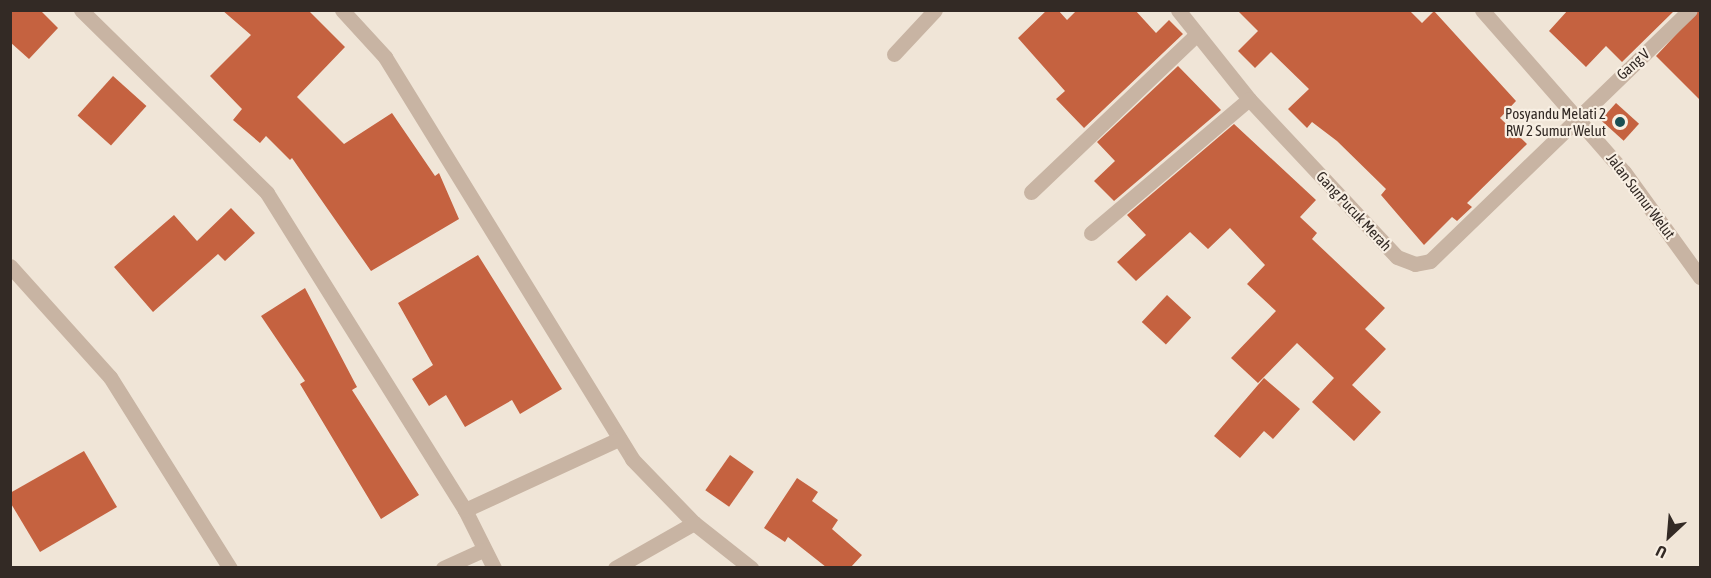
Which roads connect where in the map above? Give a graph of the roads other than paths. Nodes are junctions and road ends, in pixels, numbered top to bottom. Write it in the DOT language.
graph roads {
  1 [pos="81,10"];
  2 [pos="342,10"];
  3 [pos="935,10"];
  4 [pos="1178,10"];
  5 [pos="1482,10"];
  6 [pos="1690,10"];
  7 [pos="1197,34"];
  8 [pos="894,54"];
  9 [pos="1249,99"];
  10 [pos="1575,116"];
  11 [pos="1031,192"];
  12 [pos="1090,233"];
  13 [pos="10,266"];
  14 [pos="1701,277"];
  15 [pos="619,439"];
  16 [pos="465,510"];
  17 [pos="694,523"];
  18 [pos="483,550"];
  19 [pos="230,567"];
  20 [pos="443,567"];
  21 [pos="494,567"];
  22 [pos="615,567"];
  23 [pos="751,567"];
  1 -- 16 [label="street"];
  2 -- 15 [label="street"];
  3 -- 8 [label="street"];
  4 -- 7 [label="street, Gang Pucuk Merah"];
  5 -- 10 [label="street, Jalan Sumur Welut"];
  6 -- 10 [label="street, Gang V"];
  7 -- 9 [label="street, Gang Pucuk Merah"];
  7 -- 11 [label="street"];
  9 -- 10 [label="street, Gang Pucuk Merah"];
  9 -- 12 [label="street"];
  10 -- 14 [label="street, Jalan Sumur Welut"];
  13 -- 19 [label="street"];
  15 -- 16 [label="street"];
  15 -- 17 [label="street"];
  16 -- 18 [label="street"];
  17 -- 22 [label="street"];
  17 -- 23 [label="street"];
  18 -- 20 [label="street"];
  18 -- 21 [label="street"];
}
